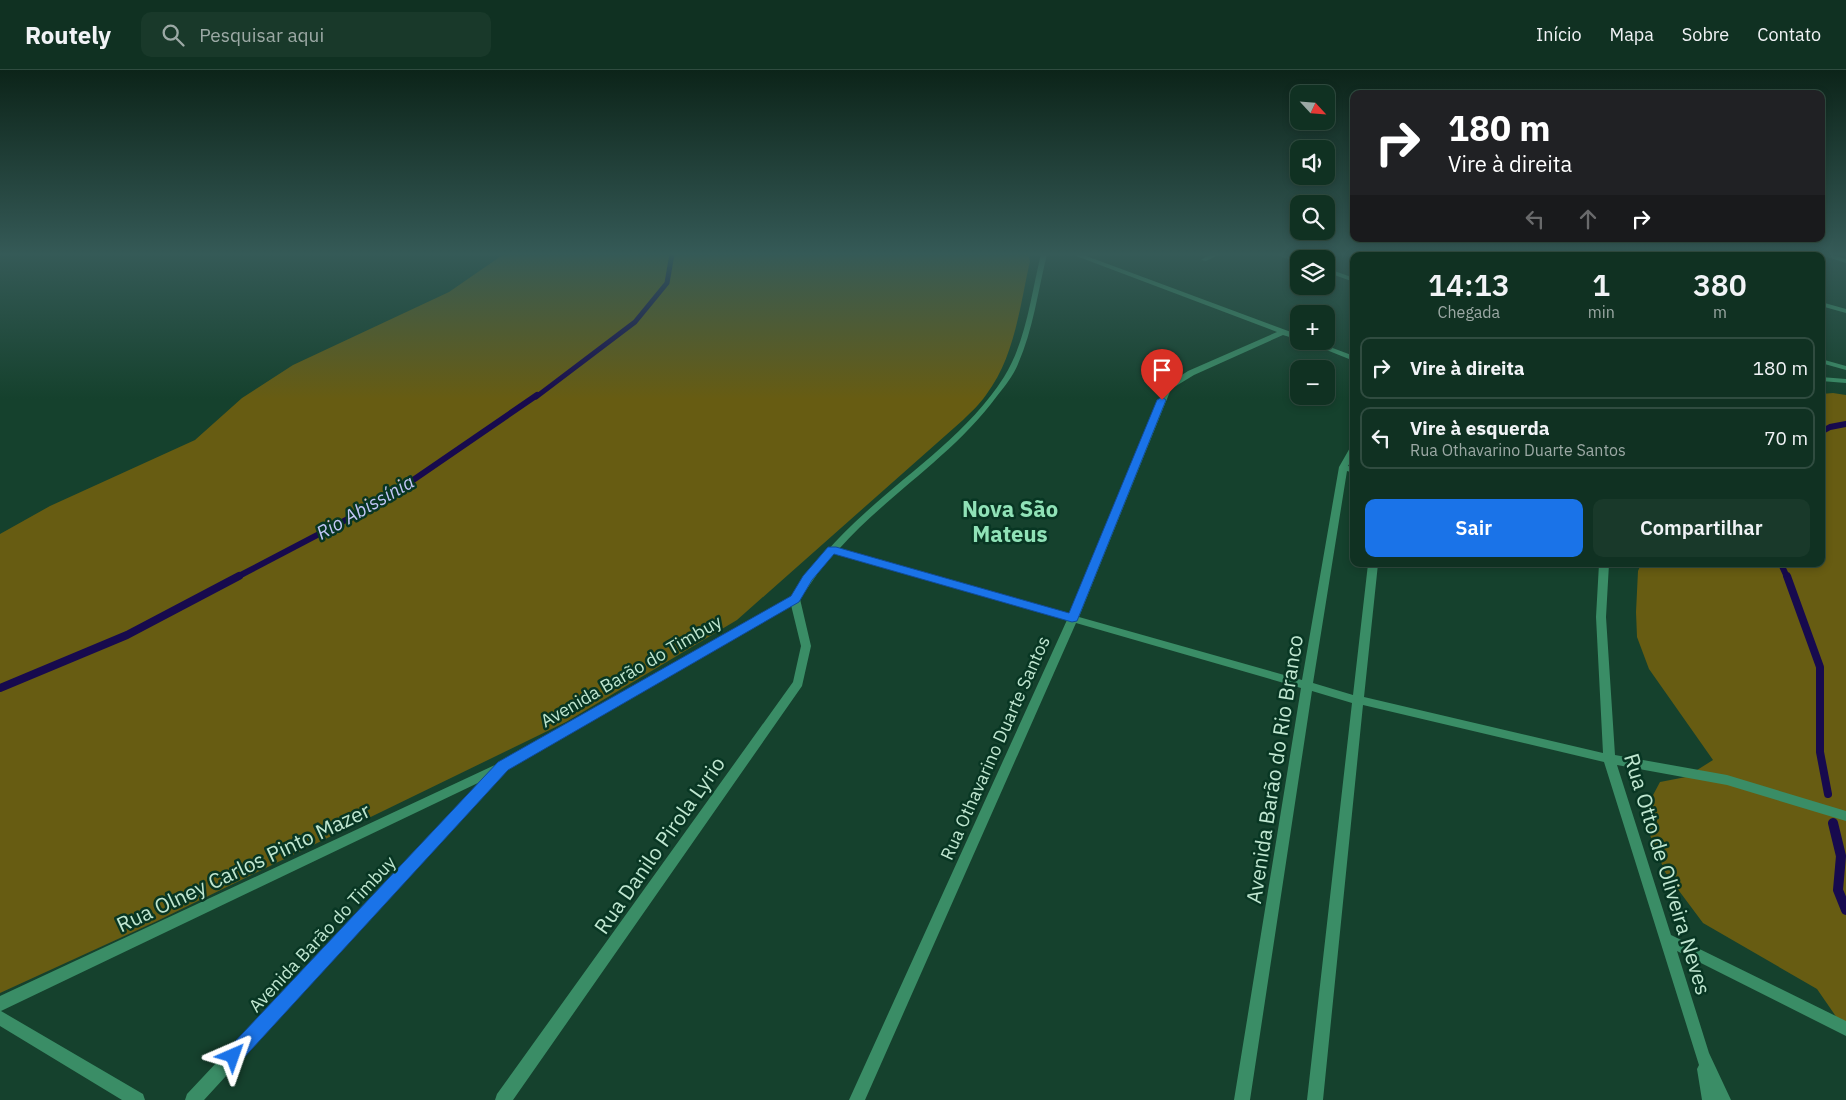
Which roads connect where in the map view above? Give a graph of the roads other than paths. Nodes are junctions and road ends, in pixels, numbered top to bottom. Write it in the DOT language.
graph roads {
  1 [pos="1032,302"];
  2 [pos="1203,302"];
  3 [pos="1825,305"];
  4 [pos="1846,311"];
  5 [pos="1283,332"];
  6 [pos="1290,335"];
  7 [pos="1330,350"];
  8 [pos="1350,357"];
  9 [pos="1825,362"];
  10 [pos="1846,368"];
  11 [pos="1825,380"];
  12 [pos="1846,381"];
  13 [pos="1348,469"];
  14 [pos="832,550"];
  15 [pos="1372,567"];
  16 [pos="1604,567"];
  17 [pos="795,599"];
  18 [pos="1072,618"];
  19 [pos="1307,685"];
  20 [pos="1358,700"];
  21 [pos="1609,759"];
  22 [pos="503,766"];
  23 [pos="1846,816"];
  24 [pos="1666,939"];
  25 [pos="0,1004"];
  26 [pos="0,1018"];
  27 [pos="1846,1029"];
  28 [pos="1702,1056"];
  29 [pos="137,1100"];
  30 [pos="193,1100"];
  31 [pos="502,1100"];
  32 [pos="857,1100"];
  33 [pos="1242,1100"];
  34 [pos="1314,1100"];
  35 [pos="1710,1100"];
  36 [pos="1723,1100"];
  1 -- 14 [label="street"];
  2 -- 5 [label="street"];
  3 -- 4 [label="street"];
  5 -- 6 [label="street"];
  5 -- 18 [label="street, Rua Othavarino Duarte Santos"];
  7 -- 8 [label="street"];
  9 -- 10 [label="street"];
  11 -- 12 [label="street"];
  13 -- 19 [label="street, Avenida Barão do Rio Branco"];
  14 -- 17 [label="street"];
  14 -- 18 [label="street"];
  15 -- 20 [label="street"];
  16 -- 21 [label="street, Rua Otto de Oliveira Neves"];
  17 -- 22 [label="street, Avenida Barão do Timbuy"];
  17 -- 31 [label="street, Rua Danilo Pirola Lyrio"];
  18 -- 19 [label="street"];
  18 -- 32 [label="street, Rua Othavarino Duarte Santos"];
  19 -- 20 [label="street"];
  19 -- 33 [label="street, Avenida Barão do Rio Branco"];
  20 -- 21 [label="street"];
  20 -- 34 [label="street"];
  21 -- 23 [label="street"];
  21 -- 24 [label="street, Rua Otto de Oliveira Neves"];
  22 -- 25 [label="street, Rua Olney Carlos Pinto Mazer"];
  22 -- 30 [label="street, Avenida Barão do Timbuy"];
  24 -- 27 [label="street"];
  24 -- 28 [label="street, Rua Otto de Oliveira Neves"];
  26 -- 29 [label="street"];
  28 -- 35 [label="street"];
  28 -- 36 [label="street, Rua Otto de Oliveira Neves"];
}
